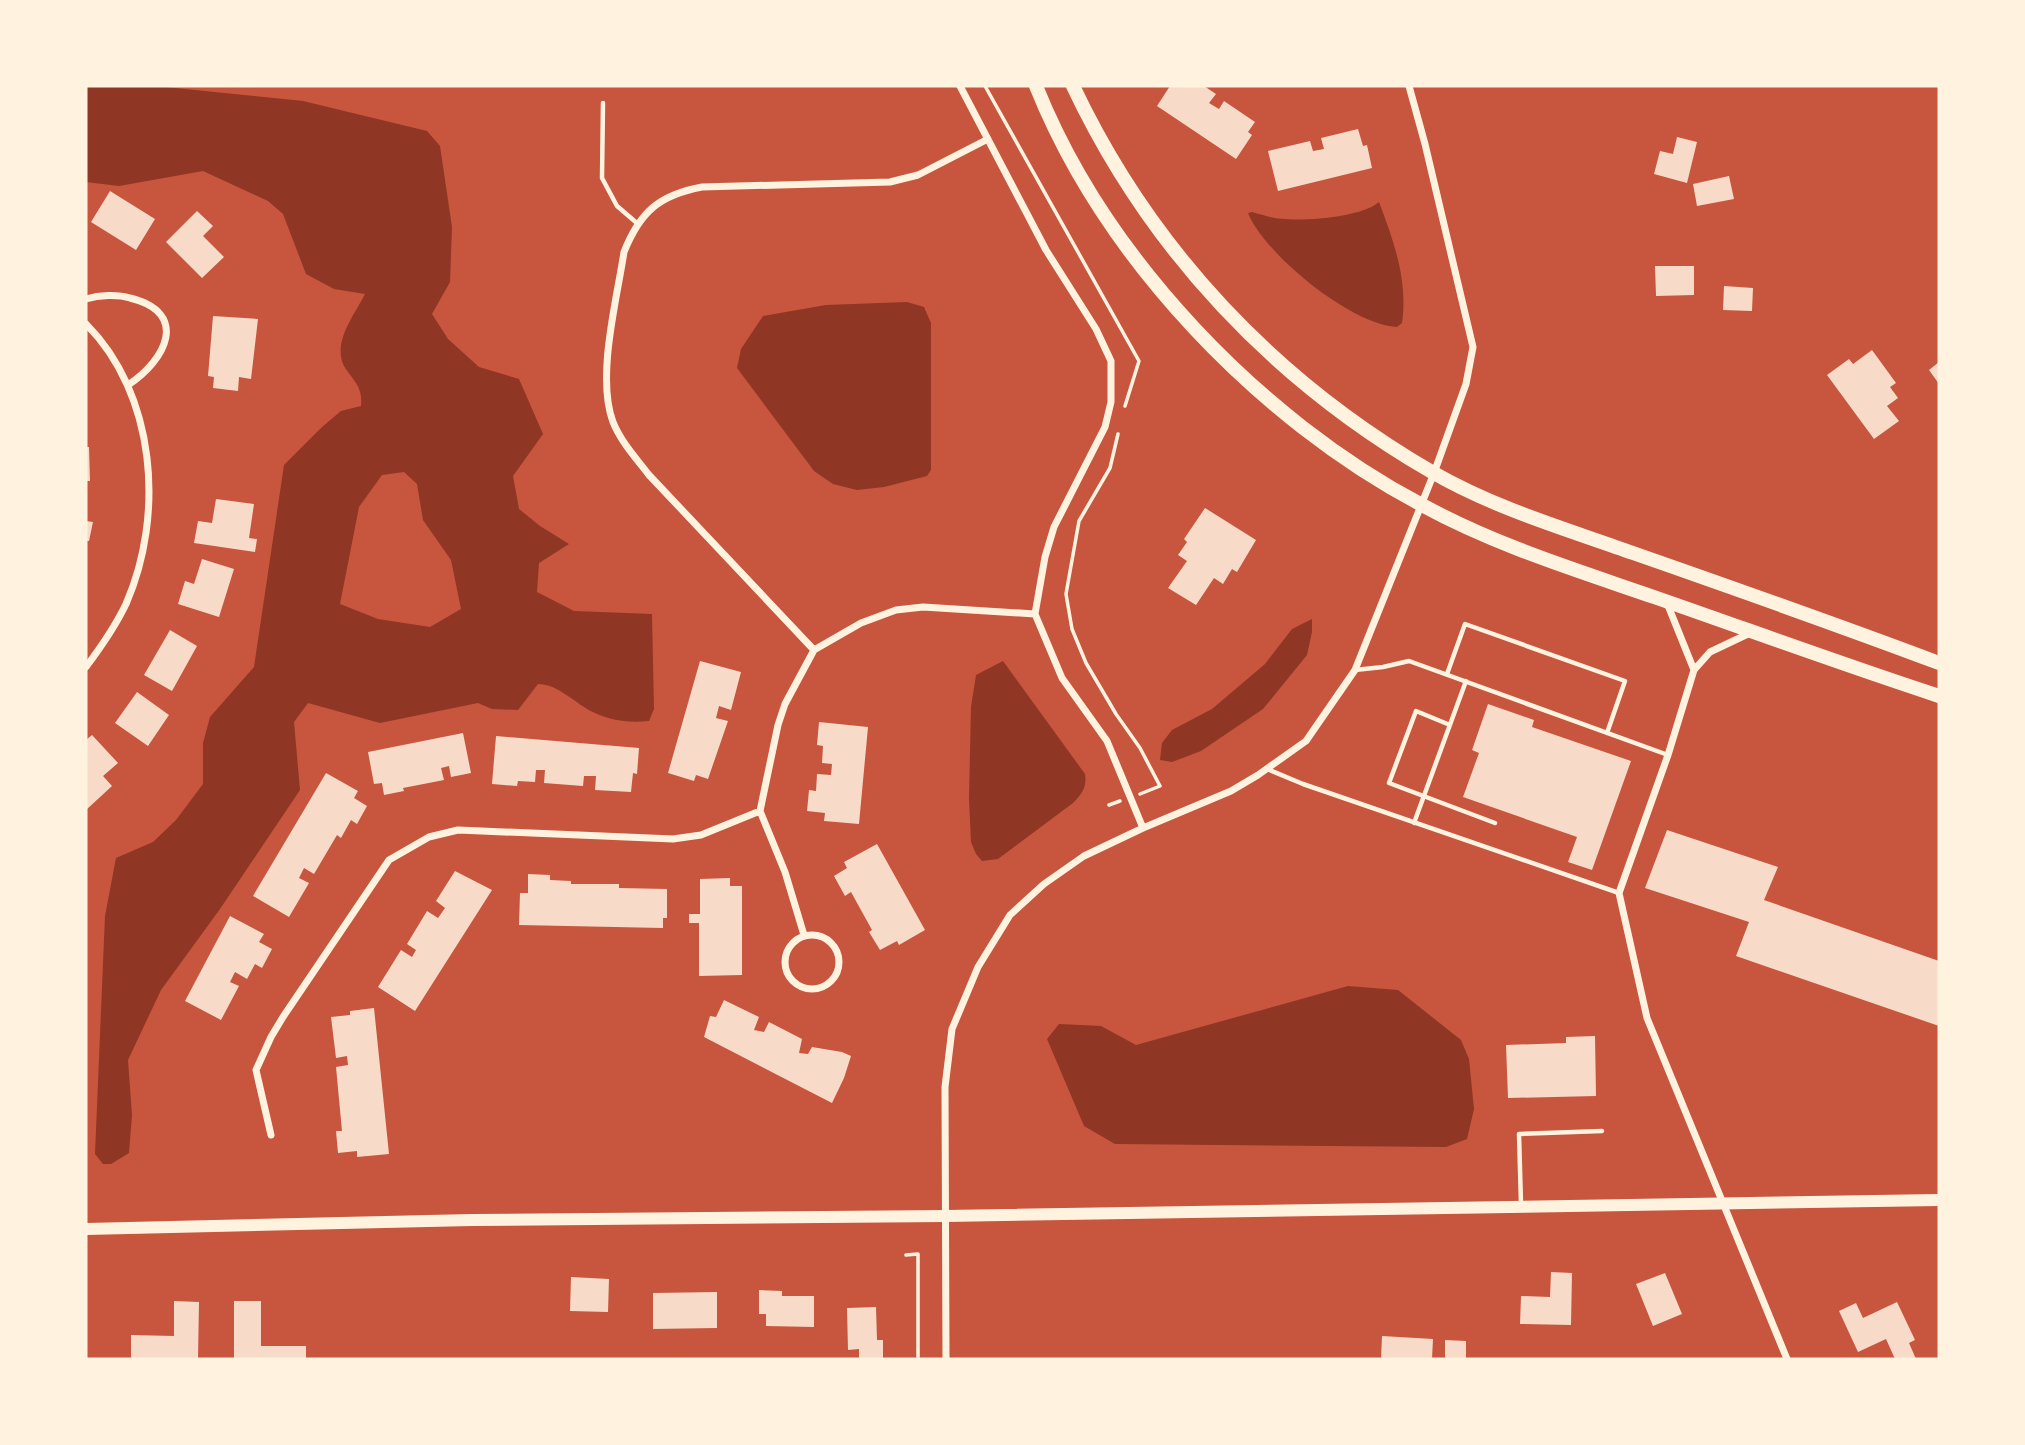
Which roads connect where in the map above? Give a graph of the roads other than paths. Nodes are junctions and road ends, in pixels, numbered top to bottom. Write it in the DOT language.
graph roads {
  1 [pos="960,86"];
  2 [pos="1036,86"];
  3 [pos="1073,86"];
  4 [pos="1409,86"];
  5 [pos="603,103"];
  6 [pos="988,139"];
  7 [pos="638,224"];
  8 [pos="86,299"];
  9 [pos="86,324"];
  10 [pos="128,385"];
  11 [pos="1434,473"];
  12 [pos="1422,505"];
  13 [pos="1667,601"];
  14 [pos="1035,614"];
  15 [pos="1752,632"];
  16 [pos="814,650"];
  17 [pos="1939,663"];
  18 [pos="86,667"];
  19 [pos="1355,670"];
  20 [pos="1694,670"];
  21 [pos="1447,674"];
  22 [pos="1466,681"];
  23 [pos="1939,696"];
  24 [pos="1450,725"];
  25 [pos="1606,733"];
  26 [pos="1668,755"];
  27 [pos="1267,769"];
  28 [pos="1423,797"];
  29 [pos="760,810"];
  30 [pos="1414,823"];
  31 [pos="1495,823"];
  32 [pos="1143,828"];
  33 [pos="1619,893"];
  34 [pos="804,935"];
  35 [pos="1602,1131"];
  36 [pos="271,1135"];
  37 [pos="1939,1200"];
  38 [pos="1724,1203"];
  39 [pos="1521,1206"];
  40 [pos="946,1216"];
  41 [pos="86,1229"];
  42 [pos="946,1359"];
  43 [pos="1787,1359"];
  1 -- 6 [label="street"];
  2 -- 12 [label="main road"];
  3 -- 11 [label="main road"];
  4 -- 11 [label="street"];
  5 -- 7 [label="lane"];
  6 -- 7 [label="street"];
  6 -- 14 [label="street"];
  7 -- 16 [label="street"];
  8 -- 10 [label="street"];
  9 -- 10 [label="street"];
  10 -- 18 [label="street"];
  11 -- 12 [label="street"];
  11 -- 17 [label="main road"];
  12 -- 13 [label="main road"];
  12 -- 19 [label="street"];
  13 -- 15 [label="main road"];
  13 -- 20 [label="street"];
  14 -- 16 [label="street"];
  14 -- 32 [label="street"];
  15 -- 20 [label="street"];
  15 -- 23 [label="main road"];
  16 -- 29 [label="street"];
  19 -- 21 [label="lane"];
  19 -- 27 [label="street"];
  20 -- 26 [label="street"];
  21 -- 22 [label="lane"];
  21 -- 25 [label="lane"];
  22 -- 24 [label="lane"];
  22 -- 25 [label="lane"];
  24 -- 28 [label="lane"];
  24 -- 28 [label="lane"];
  25 -- 26 [label="lane"];
  26 -- 33 [label="street"];
  27 -- 30 [label="lane"];
  27 -- 32 [label="street"];
  28 -- 30 [label="lane"];
  28 -- 31 [label="lane"];
  29 -- 34 [label="street"];
  29 -- 36 [label="street"];
  30 -- 33 [label="lane"];
  32 -- 40 [label="street"];
  33 -- 38 [label="street"];
  34 -- 34 [label="street"];
  35 -- 39 [label="lane"];
  37 -- 38 [label="street"];
  38 -- 39 [label="street"];
  38 -- 43 [label="street"];
  39 -- 40 [label="street"];
  40 -- 41 [label="street"];
  40 -- 42 [label="street"];
}
